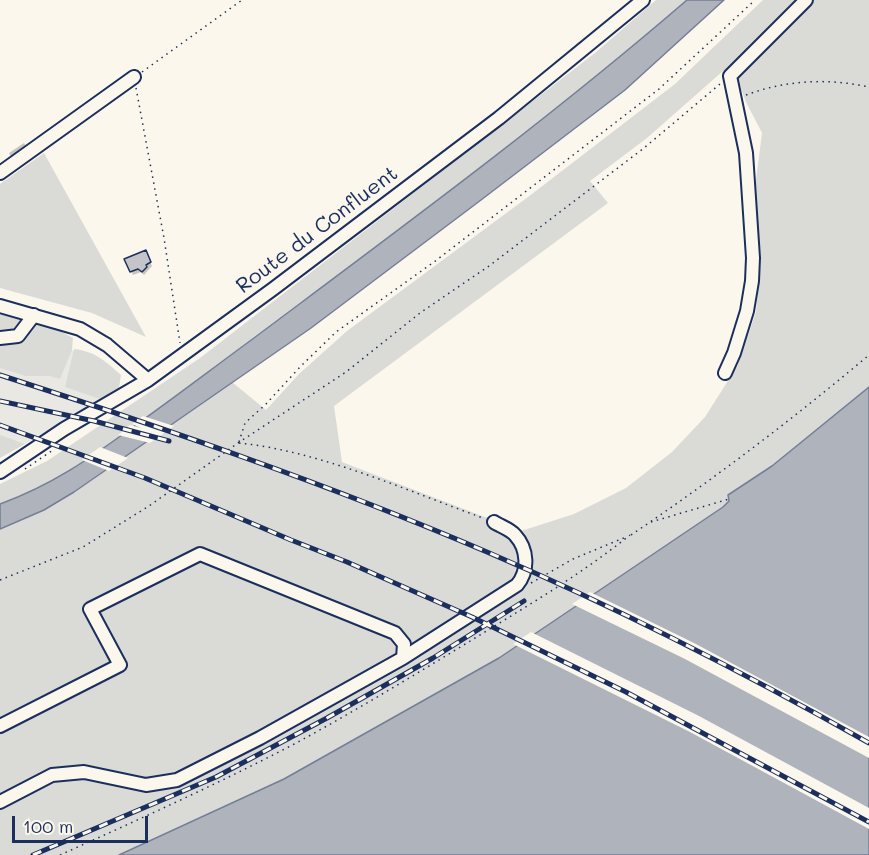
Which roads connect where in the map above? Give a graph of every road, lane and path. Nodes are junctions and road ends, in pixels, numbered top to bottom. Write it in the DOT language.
graph roads {
  1 [pos="242,0"];
  2 [pos="643,0"];
  3 [pos="755,0"];
  4 [pos="806,0"];
  5 [pos="730,75"];
  6 [pos="134,77"];
  7 [pos="869,87"];
  8 [pos="735,99"];
  9 [pos="0,173"];
  10 [pos="0,306"];
  11 [pos="34,315"];
  12 [pos="0,338"];
  13 [pos="869,355"];
  14 [pos="182,356"];
  15 [pos="725,373"];
  16 [pos="148,380"];
  17 [pos="238,443"];
  18 [pos="0,472"];
  19 [pos="729,498"];
  20 [pos="494,522"];
  21 [pos="647,524"];
  22 [pos="630,535"];
  23 [pos="0,580"];
  24 [pos="517,585"];
  25 [pos="403,658"];
  26 [pos="0,726"];
  27 [pos="0,802"];
  28 [pos="60,855"];
  1 -- 6 [label="path"];
  2 -- 14 [label="street, Route du Confluent"];
  3 -- 17 [label="path"];
  4 -- 5 [label="street"];
  5 -- 8 [label="street"];
  5 -- 17 [label="path"];
  6 -- 9 [label="street"];
  6 -- 14 [label="path"];
  7 -- 8 [label="path"];
  8 -- 15 [label="street"];
  10 -- 11 [label="street"];
  11 -- 12 [label="street"];
  11 -- 16 [label="street"];
  13 -- 21 [label="path"];
  14 -- 16 [label="street, Route du Confluent"];
  16 -- 18 [label="street, Route du Confluent"];
  17 -- 20 [label="path"];
  17 -- 23 [label="path"];
  19 -- 21 [label="path"];
  20 -- 24 [label="street"];
  21 -- 22 [label="path"];
  22 -- 24 [label="path"];
  22 -- 28 [label="path"];
  24 -- 25 [label="street"];
  25 -- 26 [label="street"];
  25 -- 27 [label="street"];
}
